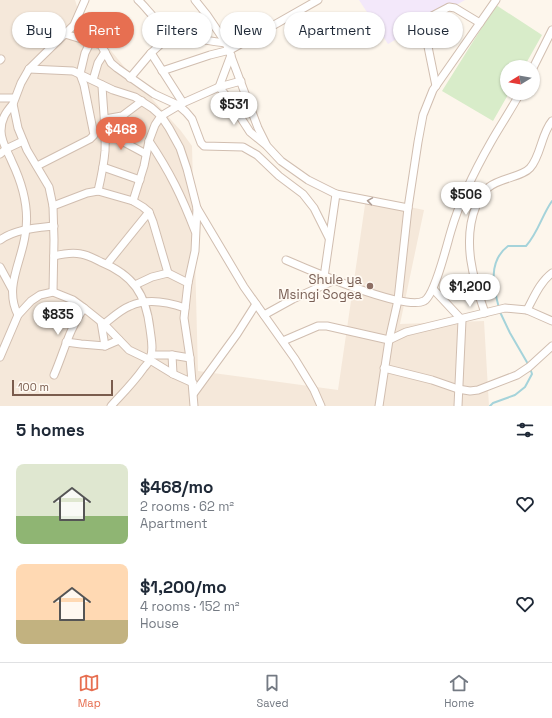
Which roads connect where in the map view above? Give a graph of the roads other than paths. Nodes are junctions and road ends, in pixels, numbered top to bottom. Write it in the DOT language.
graph roads {
  1 [pos="85,0"];
  2 [pos="138,0"];
  3 [pos="195,0"];
  4 [pos="318,0"];
  5 [pos="496,0"];
  6 [pos="80,12"];
  7 [pos="150,12"];
  8 [pos="480,23"];
  9 [pos="74,25"];
  10 [pos="552,30"];
  11 [pos="66,33"];
  12 [pos="212,41"];
  13 [pos="49,48"];
  14 [pos="88,48"];
  15 [pos="103,48"];
  16 [pos="156,48"];
  17 [pos="229,49"];
  18 [pos="105,52"];
  19 [pos="151,53"];
  20 [pos="537,60"];
  21 [pos="29,69"];
  22 [pos="162,71"];
  23 [pos="80,74"];
  24 [pos="130,78"];
  25 [pos="93,80"];
  26 [pos="240,81"];
  27 [pos="102,85"];
  28 [pos="436,86"];
  29 [pos="218,87"];
  30 [pos="0,98"];
  31 [pos="516,100"];
  32 [pos="14,101"];
  33 [pos="142,101"];
  34 [pos="180,104"];
  35 [pos="161,116"];
  36 [pos="105,119"];
  37 [pos="552,121"];
  38 [pos="105,132"];
  39 [pos="23,141"];
  40 [pos="149,141"];
  41 [pos="267,146"];
  42 [pos="6,149"];
  43 [pos="0,154"];
  44 [pos="146,154"];
  45 [pos="37,166"];
  46 [pos="103,167"];
  47 [pos="140,180"];
  48 [pos="98,191"];
  49 [pos="336,194"];
  50 [pos="133,201"];
  51 [pos="53,206"];
  52 [pos="197,208"];
  53 [pos="408,208"];
  54 [pos="149,212"];
  55 [pos="54,226"];
  56 [pos="26,229"];
  57 [pos="197,234"];
  58 [pos="329,238"];
  59 [pos="0,240"];
  60 [pos="54,256"];
  61 [pos="286,260"];
  62 [pos="107,264"];
  63 [pos="0,268"];
  64 [pos="168,273"];
  65 [pos="552,273"];
  66 [pos="324,277"];
  67 [pos="335,280"];
  68 [pos="188,283"];
  69 [pos="135,285"];
  70 [pos="12,289"];
  71 [pos="433,289"];
  72 [pos="53,292"];
  73 [pos="398,300"];
  74 [pos="143,301"];
  75 [pos="256,304"];
  76 [pos="84,308"];
  77 [pos="185,308"];
  78 [pos="527,310"];
  79 [pos="485,313"];
  80 [pos="18,315"];
  81 [pos="264,315"];
  82 [pos="462,320"];
  83 [pos="550,320"];
  84 [pos="103,323"];
  85 [pos="552,325"];
  86 [pos="119,340"];
  87 [pos="388,340"];
  88 [pos="283,341"];
  89 [pos="66,342"];
  90 [pos="3,345"];
  91 [pos="105,346"];
  92 [pos="552,346"];
  93 [pos="172,355"];
  94 [pos="0,357"];
  95 [pos="150,357"];
  96 [pos="190,358"];
  97 [pos="384,368"];
  98 [pos="173,374"];
  99 [pos="54,375"];
  100 [pos="193,382"];
  101 [pos="458,389"];
  102 [pos="194,393"];
  103 [pos="111,406"];
  104 [pos="194,406"];
  105 [pos="321,406"];
  106 [pos="379,406"];
  107 [pos="458,406"];
  1 -- 6 [label="street"];
  2 -- 7 [label="street"];
  3 -- 17 [label="street"];
  4 -- 17 [label="street"];
  5 -- 8 [label="street"];
  8 -- 28 [label="street"];
  8 -- 28 [label="street"];
  9 -- 11 [label="street"];
  10 -- 20 [label="street"];
  12 -- 17 [label="street"];
  13 -- 21 [label="street"];
  14 -- 23 [label="street"];
  15 -- 18 [label="street"];
  16 -- 19 [label="street"];
  17 -- 22 [label="street"];
  17 -- 26 [label="street"];
  17 -- 29 [label="street"];
  18 -- 24 [label="street"];
  18 -- 25 [label="street"];
  19 -- 22 [label="street"];
  19 -- 24 [label="street"];
  21 -- 23 [label="street"];
  21 -- 32 [label="street"];
  22 -- 34 [label="street"];
  23 -- 25 [label="street"];
  23 -- 45 [label="street"];
  24 -- 34 [label="street"];
  25 -- 27 [label="street"];
  26 -- 29 [label="street"];
  26 -- 41 [label="street"];
  27 -- 33 [label="street"];
  27 -- 36 [label="street"];
  28 -- 53 [label="street"];
  29 -- 34 [label="street"];
  29 -- 41 [label="street"];
  30 -- 32 [label="street"];
  31 -- 71 [label="street"];
  32 -- 39 [label="street"];
  32 -- 42 [label="street"];
  33 -- 35 [label="street"];
  33 -- 36 [label="street"];
  34 -- 35 [label="street"];
  34 -- 58 [label="street"];
  35 -- 40 [label="street"];
  35 -- 52 [label="street"];
  36 -- 38 [label="street"];
  37 -- 79 [label="street"];
  38 -- 44 [label="street"];
  38 -- 46 [label="street"];
  39 -- 42 [label="street"];
  39 -- 45 [label="street"];
  40 -- 44 [label="street"];
  40 -- 57 [label="street"];
  41 -- 49 [label="street"];
  42 -- 43 [label="street"];
  42 -- 56 [label="street"];
  44 -- 47 [label="street"];
  45 -- 51 [label="street"];
  46 -- 47 [label="street"];
  46 -- 48 [label="street"];
  47 -- 50 [label="street"];
  48 -- 50 [label="street"];
  48 -- 51 [label="street"];
  53 -- 49 [label="street, one-way"];
  49 -- 58 [label="street"];
  50 -- 54 [label="street"];
  51 -- 55 [label="street"];
  52 -- 57 [label="street"];
  52 -- 75 [label="street"];
  53 -- 73 [label="street"];
  54 -- 62 [label="street"];
  54 -- 64 [label="street"];
  55 -- 56 [label="street"];
  55 -- 60 [label="street"];
  56 -- 59 [label="street"];
  56 -- 70 [label="street"];
  57 -- 68 [label="street"];
  58 -- 66 [label="street"];
  60 -- 62 [label="street"];
  60 -- 72 [label="street"];
  61 -- 66 [label="street"];
  62 -- 69 [label="street"];
  63 -- 70 [label="street"];
  64 -- 68 [label="street"];
  64 -- 69 [label="street"];
  65 -- 78 [label="street"];
  66 -- 67 [label="street"];
  67 -- 73 [label="street"];
  67 -- 81 [label="street"];
  68 -- 77 [label="street"];
  69 -- 74 [label="street"];
  70 -- 80 [label="street"];
  71 -- 73 [label="street"];
  71 -- 82 [label="street"];
  72 -- 76 [label="street"];
  72 -- 80 [label="street"];
  73 -- 87 [label="street"];
  74 -- 77 [label="street"];
  74 -- 84 [label="street"];
  74 -- 95 [label="street"];
  75 -- 81 [label="street"];
  75 -- 102 [label="street"];
  76 -- 84 [label="street"];
  76 -- 89 [label="street"];
  77 -- 96 [label="street"];
  78 -- 79 [label="street"];
  78 -- 83 [label="street"];
  79 -- 82 [label="street"];
  80 -- 90 [label="street"];
  81 -- 88 [label="street"];
  82 -- 87 [label="street"];
  82 -- 101 [label="street"];
  83 -- 85 [label="street"];
  84 -- 86 [label="street"];
  84 -- 91 [label="street"];
  86 -- 91 [label="street"];
  86 -- 95 [label="street"];
  87 -- 88 [label="street"];
  87 -- 97 [label="street"];
  88 -- 105 [label="street"];
  89 -- 91 [label="street"];
  89 -- 99 [label="street"];
  90 -- 94 [label="street"];
  92 -- 101 [label="street"];
  93 -- 95 [label="street"];
  93 -- 96 [label="street"];
  93 -- 98 [label="street"];
  95 -- 98 [label="street"];
  95 -- 103 [label="street"];
  96 -- 100 [label="street"];
  97 -- 101 [label="street"];
  97 -- 106 [label="street"];
  98 -- 100 [label="street"];
  100 -- 102 [label="street"];
  101 -- 107 [label="street"];
  102 -- 104 [label="street"];
}
